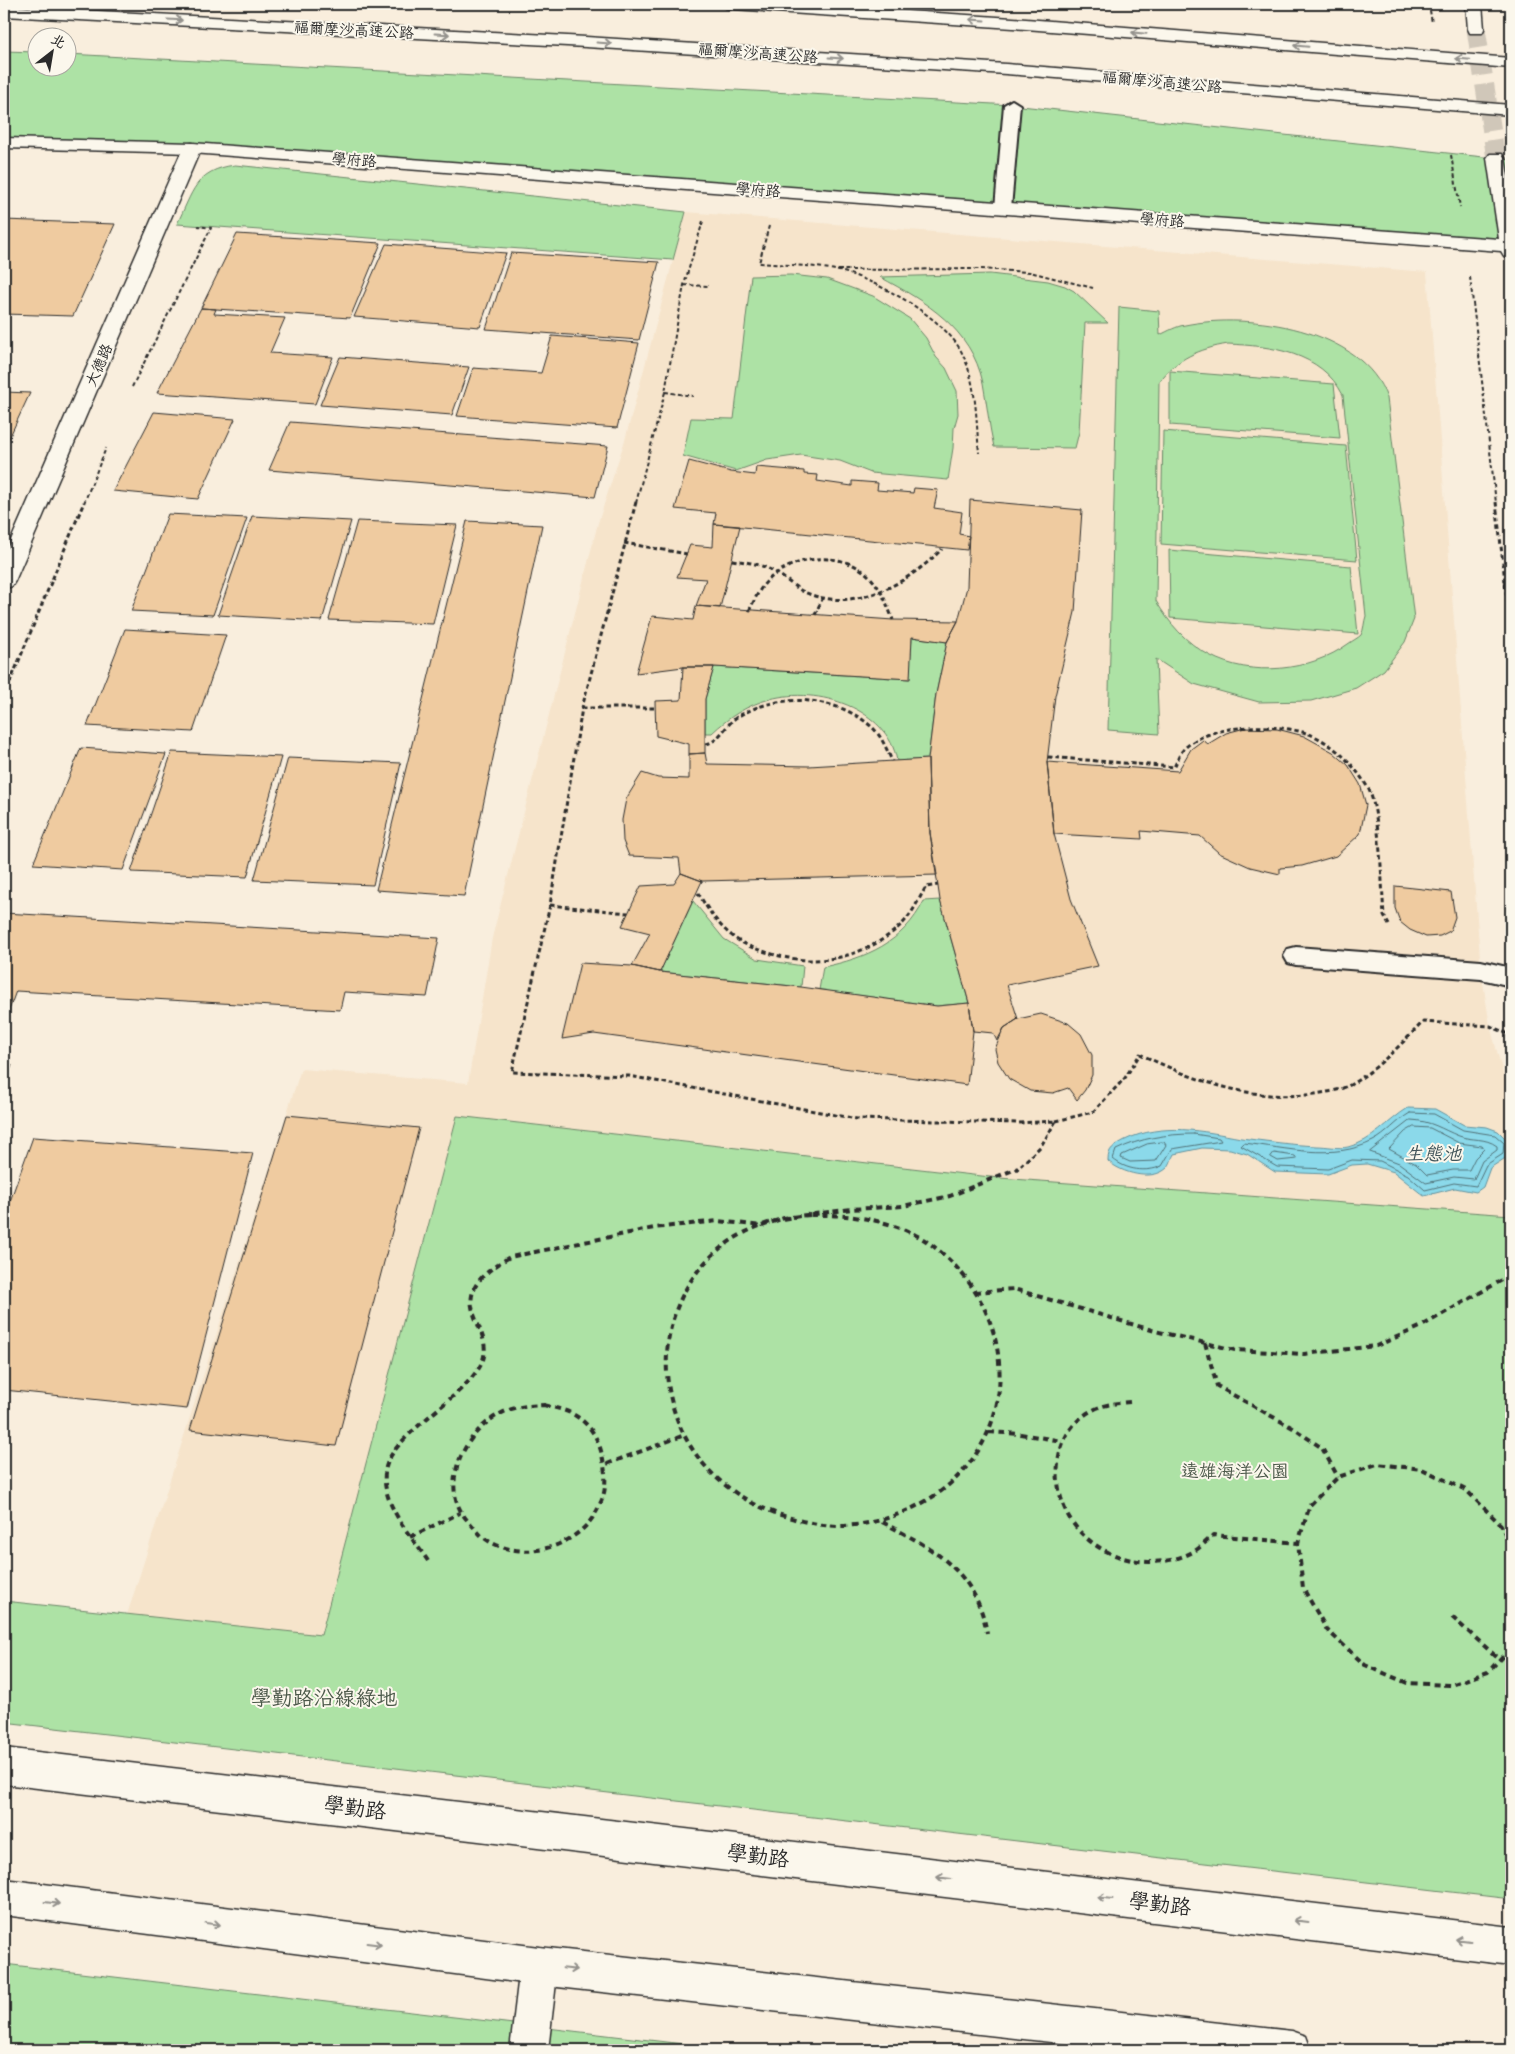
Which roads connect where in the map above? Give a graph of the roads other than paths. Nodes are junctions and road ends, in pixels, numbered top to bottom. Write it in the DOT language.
graph roads {
  1 [pos="732,4"];
  2 [pos="1474,4"];
  3 [pos="4,11"];
  4 [pos="1476,29"];
  5 [pos="1511,63"];
  6 [pos="1012,105"];
  7 [pos="1511,110"];
  8 [pos="4,142"];
  9 [pos="192,148"];
  10 [pos="1496,158"];
  11 [pos="1003,208"];
  12 [pos="1511,248"];
  13 [pos="4,581"];
  14 [pos="1296,956"];
  15 [pos="1511,977"];
  16 [pos="4,1766"];
  17 [pos="4,1897"];
  18 [pos="1511,1946"];
  19 [pos="539,1966"];
  20 [pos="529,2050"];
  21 [pos="1292,2050"];
  5 -- 1 [label="main road, one-way"];
  2 -- 4 [label="main road"];
  3 -- 7 [label="main road, 福爾摩沙高速公路, one-way"];
  6 -- 11 [label="lane"];
  8 -- 9 [label="main road, 學府路"];
  9 -- 11 [label="main road, 學府路"];
  9 -- 13 [label="main road, 大德路"];
  10 -- 12 [label="main road"];
  11 -- 12 [label="main road, 學府路"];
  14 -- 15 [label="lane"];
  18 -- 16 [label="main road, 學勤路, one-way"];
  17 -- 19 [label="main road, one-way"];
  19 -- 20 [label="main road"];
  19 -- 21 [label="main road, one-way"];
}
